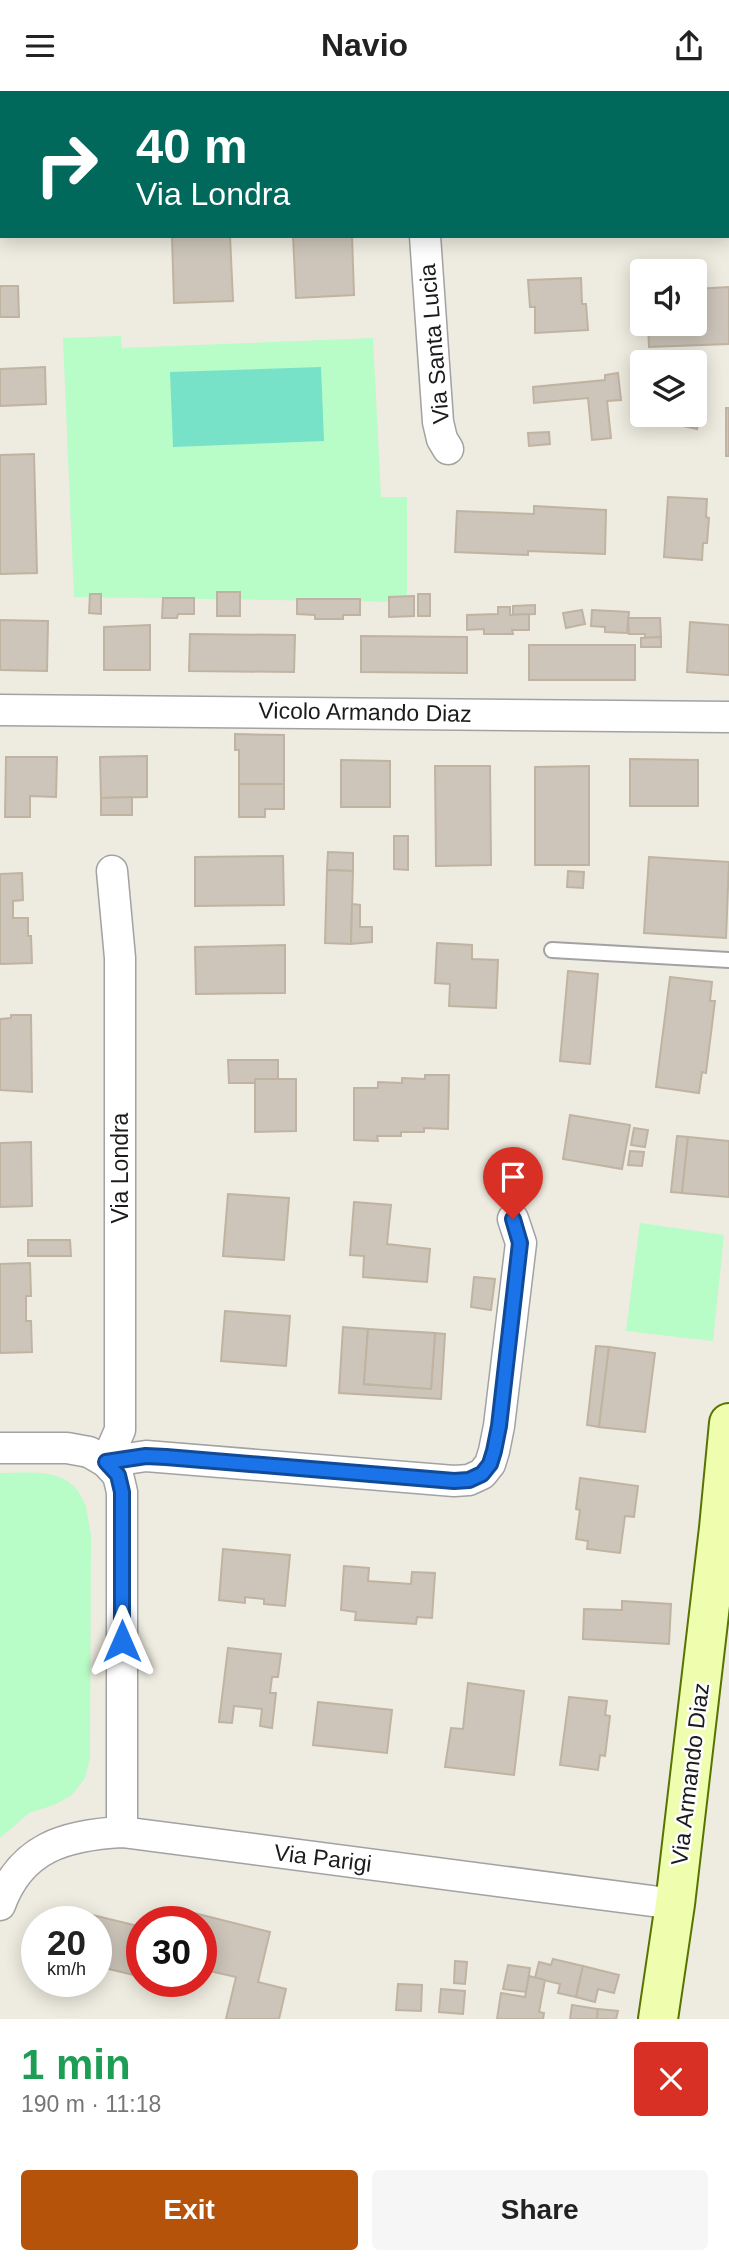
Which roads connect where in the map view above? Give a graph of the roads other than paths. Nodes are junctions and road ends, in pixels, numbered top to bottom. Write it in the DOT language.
graph roads {
  1 [pos="425,238"];
  2 [pos="449,449"];
  3 [pos="0,710"];
  4 [pos="729,717"];
  5 [pos="112,871"];
  6 [pos="552,950"];
  7 [pos="729,960"];
  8 [pos="513,1219"];
  9 [pos="729,1423"];
  10 [pos="0,1448"];
  11 [pos="106,1462"];
  12 [pos="724,1529"];
  13 [pos="122,1832"];
  14 [pos="675,1904"];
  15 [pos="0,1905"];
  16 [pos="659,2019"];
  1 -- 2 [label="street, Via Santa Lucia"];
  3 -- 4 [label="street, Vicolo Armando Diaz"];
  5 -- 11 [label="street, Via Londra"];
  6 -- 7 [label="lane"];
  8 -- 11 [label="street"];
  9 -- 12 [label="street, Via Armando Diaz"];
  10 -- 11 [label="street"];
  11 -- 13 [label="street"];
  12 -- 14 [label="street, Via Armando Diaz"];
  13 -- 14 [label="street, Via Parigi"];
  13 -- 15 [label="street, Via Parigi"];
  14 -- 16 [label="street, Via Armando Diaz"];
}
